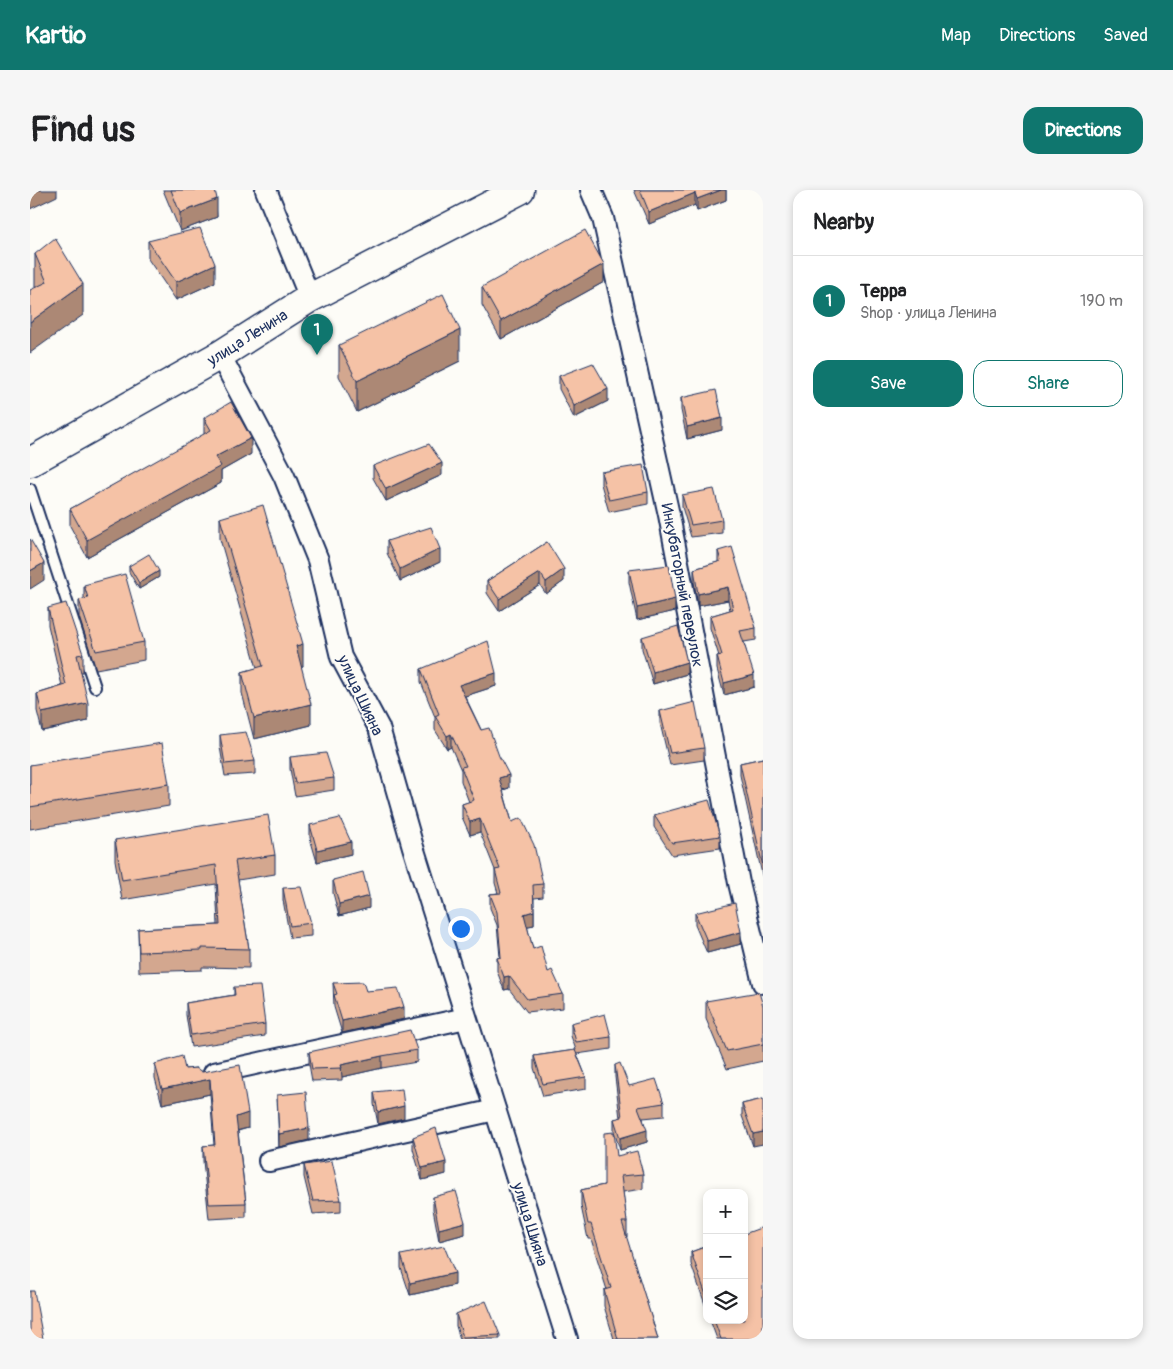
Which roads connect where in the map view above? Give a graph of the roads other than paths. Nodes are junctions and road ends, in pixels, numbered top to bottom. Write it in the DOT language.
graph roads {
  1 [pos="266,190"];
  2 [pos="520,190"];
  3 [pos="591,190"];
  4 [pos="310,298"];
  5 [pos="220,355"];
  6 [pos="30,462"];
  7 [pos="30,489"];
  8 [pos="94,687"];
  9 [pos="763,983"];
  10 [pos="466,1018"];
  11 [pos="205,1075"];
  12 [pos="495,1110"];
  13 [pos="269,1161"];
  14 [pos="567,1339"];
  1 -- 4 [label="street"];
  2 -- 4 [label="main road, улица Ленина"];
  3 -- 9 [label="street, Инкубаторный переулок"];
  4 -- 5 [label="main road, улица Ленина"];
  5 -- 6 [label="main road, улица Ленина"];
  5 -- 10 [label="street, улица Шияна"];
  7 -- 8 [label="lane"];
  10 -- 11 [label="street"];
  10 -- 12 [label="street, улица Шияна"];
  12 -- 13 [label="street"];
  12 -- 14 [label="street, улица Шияна"];
}
